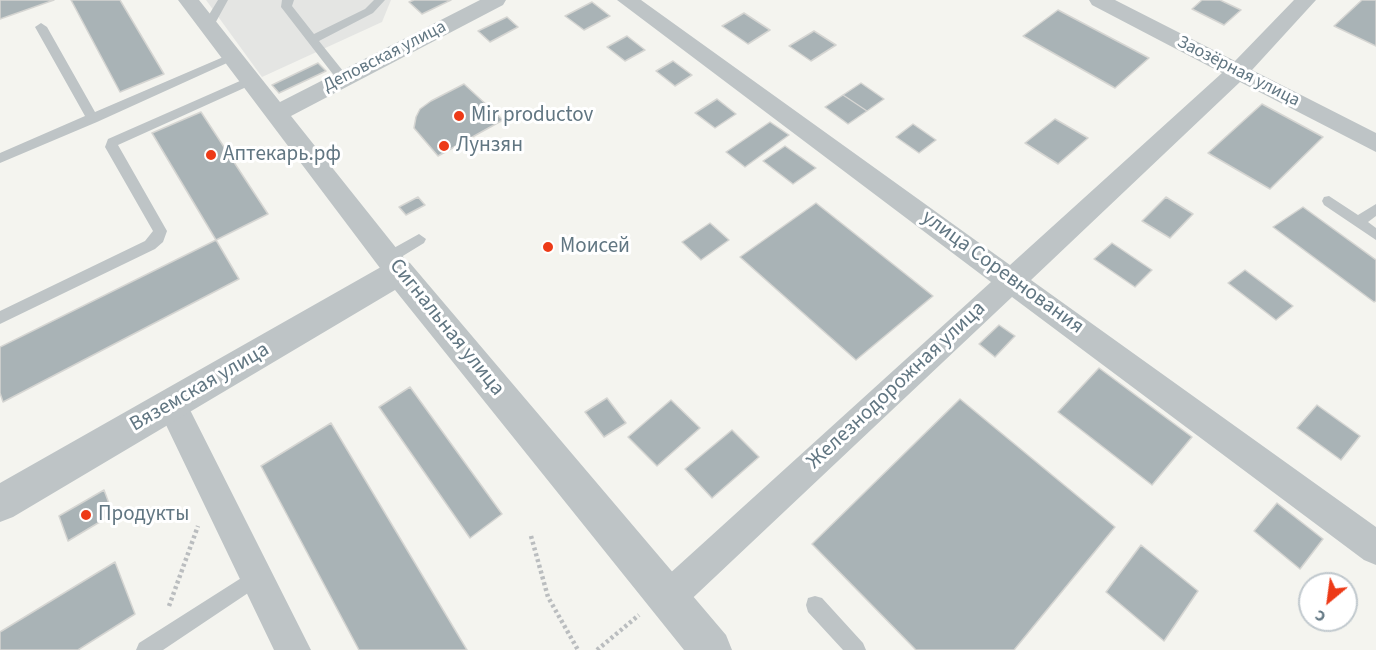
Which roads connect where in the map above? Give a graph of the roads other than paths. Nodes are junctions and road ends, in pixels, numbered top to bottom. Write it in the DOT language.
graph roads {
  1 [pos="188,0"];
  2 [pos="223,0"];
  3 [pos="289,0"];
  4 [pos="380,0"];
  5 [pos="496,0"];
  6 [pos="627,0"];
  7 [pos="1099,0"];
  8 [pos="1306,0"];
  9 [pos="208,26"];
  10 [pos="41,27"];
  11 [pos="311,40"];
  12 [pos="232,58"];
  13 [pos="1238,71"];
  14 [pos="343,79"];
  15 [pos="249,81"];
  16 [pos="275,114"];
  17 [pos="93,119"];
  18 [pos="1376,144"];
  19 [pos="0,158"];
  20 [pos="1329,201"];
  21 [pos="1376,209"];
  22 [pos="1358,222"];
  23 [pos="1376,235"];
  24 [pos="419,239"];
  25 [pos="394,265"];
  26 [pos="1012,280"];
  27 [pos="0,318"];
  28 [pos="171,404"];
  29 [pos="0,504"];
  30 [pos="1376,548"];
  31 [pos="257,577"];
  32 [pos="815,604"];
  33 [pos="655,606"];
  34 [pos="150,647"];
  35 [pos="293,650"];
  36 [pos="711,650"];
  37 [pos="856,650"];
  1 -- 9 [label="street, Сигнальная улица"];
  2 -- 9 [label="lane"];
  3 -- 11 [label="lane"];
  4 -- 11 [label="lane"];
  5 -- 14 [label="street, Деповская улица"];
  6 -- 26 [label="street, улица Соревнования"];
  7 -- 13 [label="street, Заозёрная улица"];
  8 -- 13 [label="street, Железнодорожная улица"];
  9 -- 12 [label="street, Сигнальная улица"];
  10 -- 17 [label="lane"];
  11 -- 14 [label="lane"];
  12 -- 15 [label="street, Сигнальная улица"];
  12 -- 17 [label="lane"];
  13 -- 18 [label="street, Заозёрная улица"];
  13 -- 26 [label="street, Железнодорожная улица"];
  14 -- 16 [label="street, Деповская улица"];
  15 -- 16 [label="street, Сигнальная улица"];
  15 -- 27 [label="lane"];
  16 -- 25 [label="street, Сигнальная улица"];
  17 -- 19 [label="lane"];
  20 -- 22 [label="lane"];
  21 -- 22 [label="lane"];
  22 -- 23 [label="lane"];
  24 -- 25 [label="lane"];
  25 -- 28 [label="street, Вяземская улица"];
  25 -- 33 [label="street, Сигнальная улица"];
  26 -- 30 [label="street, улица Соревнования"];
  26 -- 33 [label="street, Железнодорожная улица"];
  28 -- 29 [label="street, Вяземская улица"];
  28 -- 31 [label="street"];
  31 -- 34 [label="lane"];
  31 -- 35 [label="street"];
  32 -- 37 [label="lane"];
  33 -- 36 [label="street, Сигнальная улица"];
}
